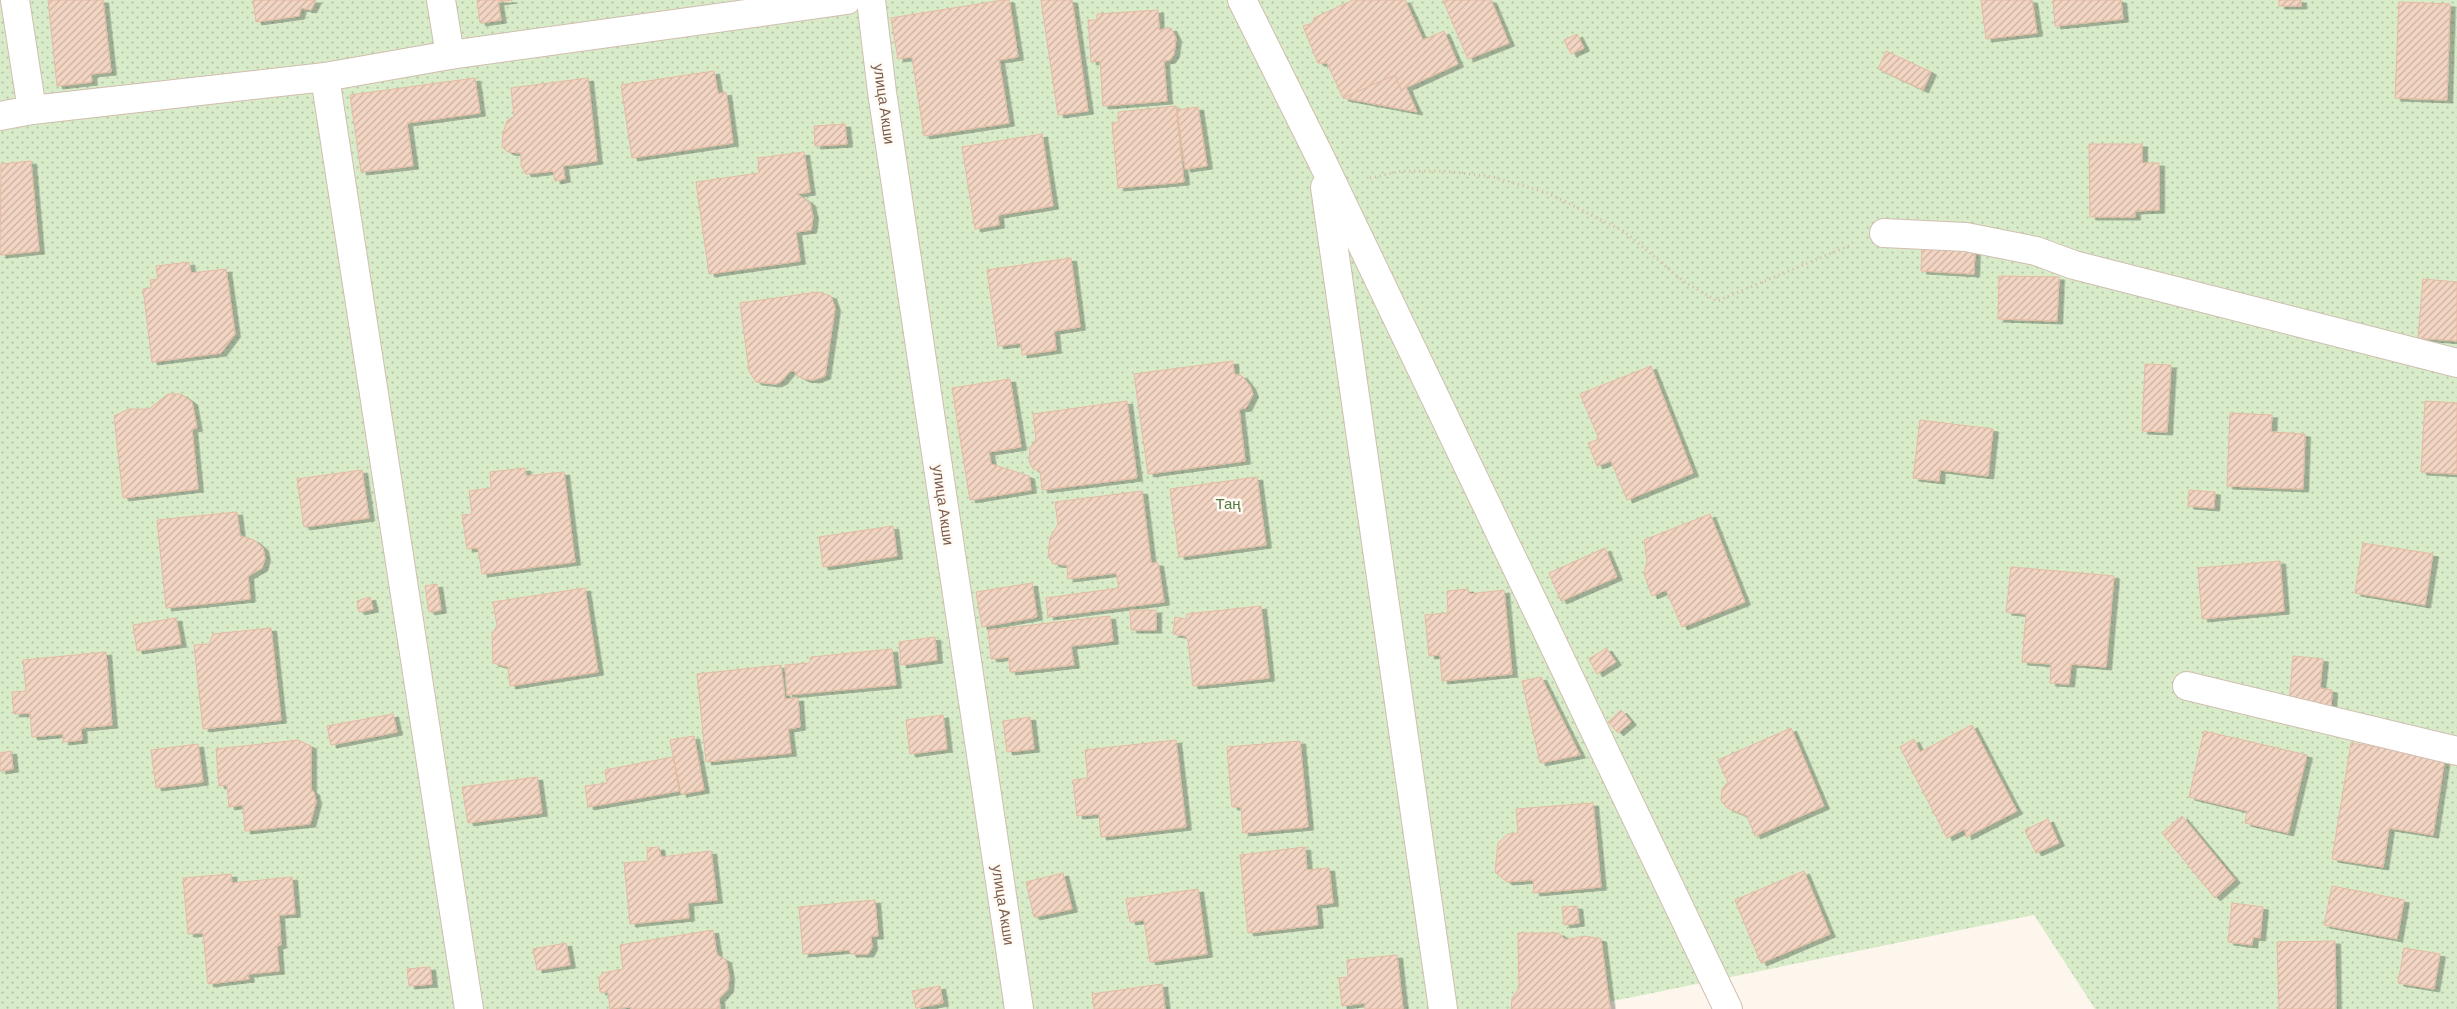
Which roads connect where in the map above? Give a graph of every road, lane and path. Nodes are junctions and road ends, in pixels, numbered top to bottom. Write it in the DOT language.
graph roads {
  1 [pos="15,0"];
  2 [pos="441,0"];
  3 [pos="847,0"];
  4 [pos="871,0"];
  5 [pos="1242,0"];
  6 [pos="450,55"];
  7 [pos="325,77"];
  8 [pos="32,110"];
  9 [pos="0,116"];
  10 [pos="1320,159"];
  11 [pos="1884,233"];
  12 [pos="2457,363"];
  13 [pos="2188,686"];
  14 [pos="2457,751"];
  15 [pos="469,1009"];
  16 [pos="1019,1009"];
  17 [pos="1443,1009"];
  18 [pos="1728,1009"];
  1 -- 8 [label="street"];
  2 -- 6 [label="street"];
  3 -- 6 [label="street"];
  4 -- 16 [label="street, улица Акши"];
  5 -- 10 [label="street"];
  6 -- 7 [label="street"];
  7 -- 8 [label="street"];
  7 -- 15 [label="street"];
  8 -- 9 [label="street"];
  10 -- 11 [label="path"];
  10 -- 17 [label="street"];
  10 -- 18 [label="street"];
  11 -- 12 [label="street"];
  13 -- 14 [label="street"];
}
